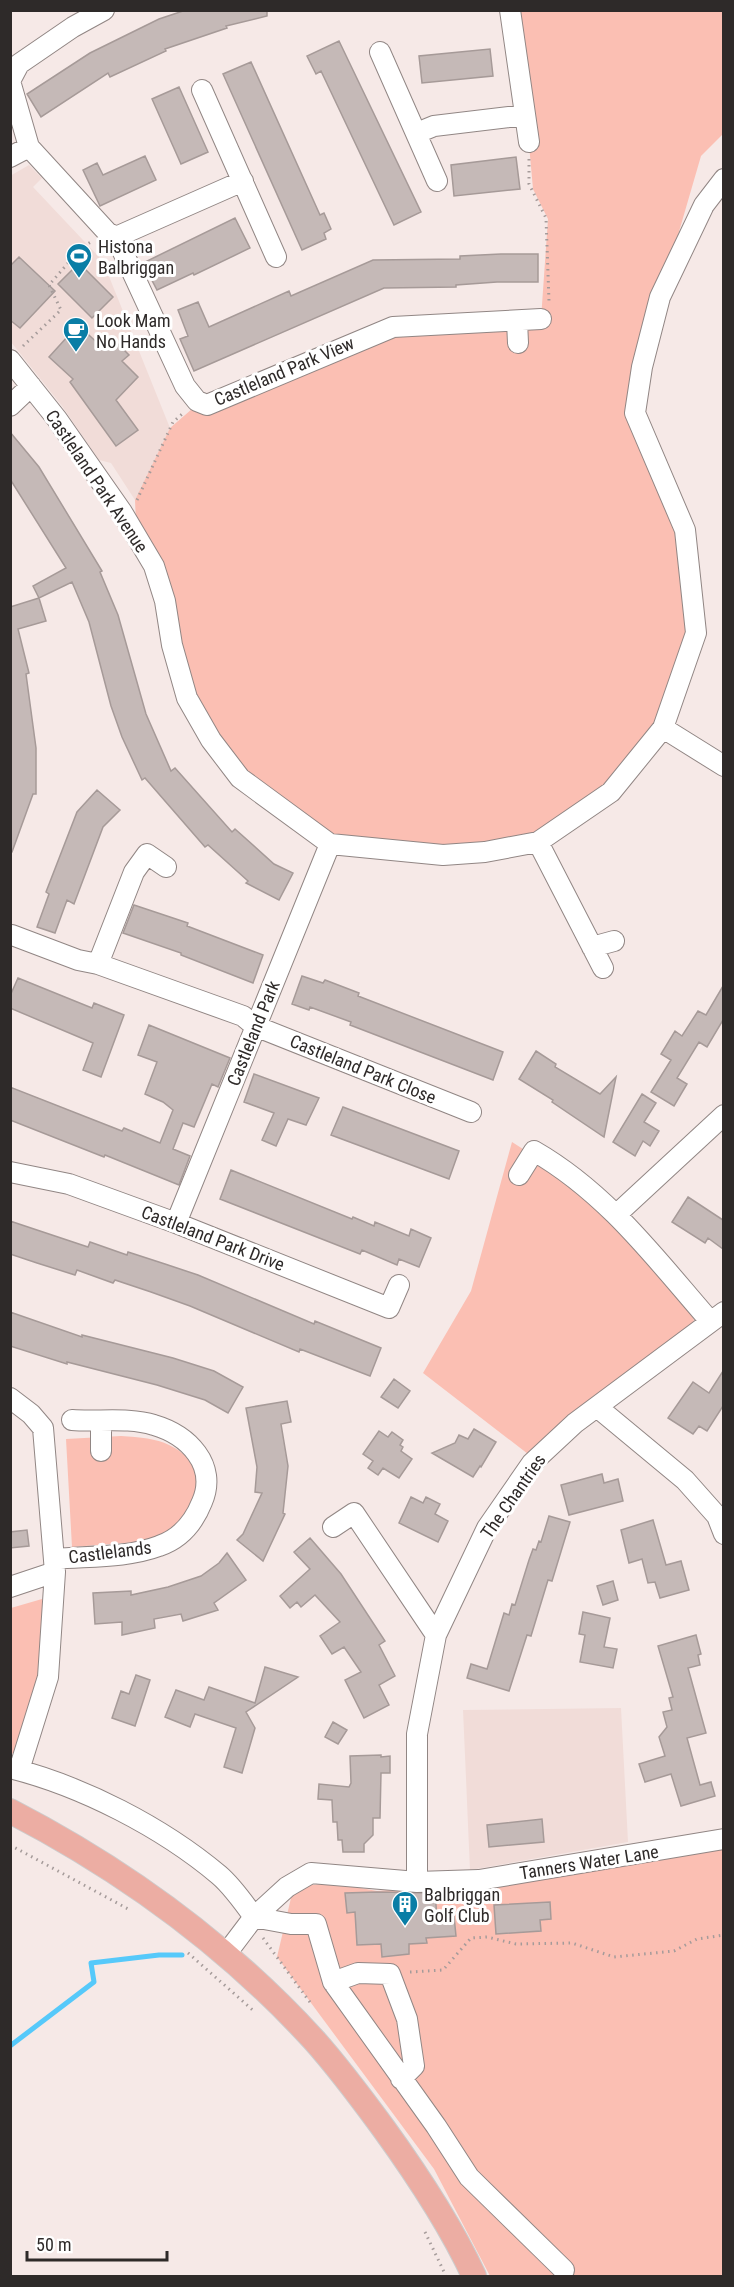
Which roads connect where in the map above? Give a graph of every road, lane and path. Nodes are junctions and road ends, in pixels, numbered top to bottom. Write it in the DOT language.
graph roads {
  1 [pos="104,10"];
  2 [pos="510,10"];
  3 [pos="380,52"];
  4 [pos="202,90"];
  5 [pos="525,115"];
  6 [pos="417,133"];
  7 [pos="529,142"];
  8 [pos="29,147"];
  9 [pos="10,157"];
  10 [pos="723,179"];
  11 [pos="243,181"];
  12 [pos="437,181"];
  13 [pos="111,235"];
  14 [pos="276,257"];
  15 [pos="541,319"];
  16 [pos="517,321"];
  17 [pos="518,343"];
  18 [pos="15,355"];
  19 [pos="31,386"];
  20 [pos="197,401"];
  21 [pos="10,405"];
  22 [pos="122,512"];
  23 [pos="663,728"];
  24 [pos="723,766"];
  25 [pos="538,842"];
  26 [pos="330,844"];
  27 [pos="166,867"];
  28 [pos="12,935"];
  29 [pos="614,941"];
  30 [pos="592,946"];
  31 [pos="98,964"];
  32 [pos="603,968"];
  33 [pos="255,1026"];
  34 [pos="471,1112"];
  35 [pos="723,1115"];
  36 [pos="10,1172"];
  37 [pos="519,1175"];
  38 [pos="617,1214"];
  39 [pos="176,1223"];
  40 [pos="399,1285"];
  41 [pos="717,1317"];
  42 [pos="10,1398"];
  43 [pos="597,1407"];
  44 [pos="72,1420"];
  45 [pos="101,1422"];
  46 [pos="101,1451"];
  47 [pos="333,1527"];
  48 [pos="723,1534"];
  49 [pos="55,1565"];
  50 [pos="10,1587"];
  51 [pos="436,1635"];
  52 [pos="15,1769"];
  53 [pos="10,1811"];
  54 [pos="723,1839"];
  55 [pos="10,1845"];
  56 [pos="417,1882"];
  57 [pos="135,1913"];
  58 [pos="254,1917"];
  59 [pos="723,1935"];
  60 [pos="181,1947"];
  61 [pos="226,1954"];
  62 [pos="390,1974"];
  63 [pos="333,1982"];
  64 [pos="258,2016"];
  65 [pos="401,2079"];
  66 [pos="424,2229"];
  67 [pos="564,2270"];
  68 [pos="446,2277"];
  69 [pos="474,2277"];
  1 -- 8 [label="street, Castleland Park View"];
  2 -- 5 [label="street"];
  3 -- 6 [label="street"];
  4 -- 11 [label="street"];
  5 -- 6 [label="street"];
  5 -- 7 [label="street"];
  6 -- 12 [label="street"];
  7 -- 15 [label="path"];
  8 -- 9 [label="street"];
  8 -- 13 [label="street, Castleland Park View"];
  10 -- 23 [label="street"];
  11 -- 13 [label="street"];
  11 -- 14 [label="street"];
  13 -- 18 [label="path"];
  13 -- 20 [label="street, Castleland Park View"];
  15 -- 16 [label="street, Castleland Park View"];
  16 -- 17 [label="street"];
  16 -- 20 [label="street, Castleland Park View"];
  18 -- 19 [label="street"];
  19 -- 21 [label="street"];
  19 -- 22 [label="street, Castleland Park Avenue"];
  20 -- 22 [label="path"];
  22 -- 26 [label="street, Castleland Park Avenue"];
  23 -- 24 [label="street"];
  23 -- 25 [label="street"];
  25 -- 26 [label="street"];
  25 -- 30 [label="street"];
  26 -- 33 [label="street, Castleland Park"];
  27 -- 31 [label="street"];
  28 -- 31 [label="street, Castleland Park Close"];
  29 -- 30 [label="street"];
  30 -- 32 [label="street"];
  31 -- 33 [label="street, Castleland Park Close"];
  33 -- 34 [label="street, Castleland Park Close"];
  33 -- 39 [label="street, Castleland Park"];
  35 -- 38 [label="street"];
  36 -- 39 [label="street, Castleland Park Drive"];
  37 -- 38 [label="street, The Chantries"];
  38 -- 41 [label="street, The Chantries"];
  39 -- 40 [label="street, Castleland Park Drive"];
  41 -- 43 [label="street, The Chantries"];
  42 -- 49 [label="street, Castlelands"];
  43 -- 48 [label="street"];
  43 -- 51 [label="street, The Chantries"];
  44 -- 45 [label="street, Castlelands"];
  45 -- 46 [label="street"];
  45 -- 49 [label="street, Castlelands"];
  47 -- 51 [label="street"];
  49 -- 50 [label="street, Castlelands"];
  49 -- 52 [label="street, Castlelands"];
  51 -- 56 [label="street, The Chantries"];
  52 -- 58 [label="street"];
  53 -- 61 [label="main road"];
  54 -- 56 [label="street, Tanners Water Lane"];
  55 -- 57 [label="path"];
  56 -- 58 [label="street, Tanners Water Lane"];
  58 -- 61 [label="street, Tanners Water Lane"];
  58 -- 63 [label="street"];
  59 -- 62 [label="path"];
  60 -- 64 [label="path"];
  61 -- 69 [label="main road"];
  62 -- 63 [label="street"];
  62 -- 65 [label="street"];
  63 -- 65 [label="street"];
  65 -- 67 [label="street"];
  66 -- 68 [label="path"];
}
